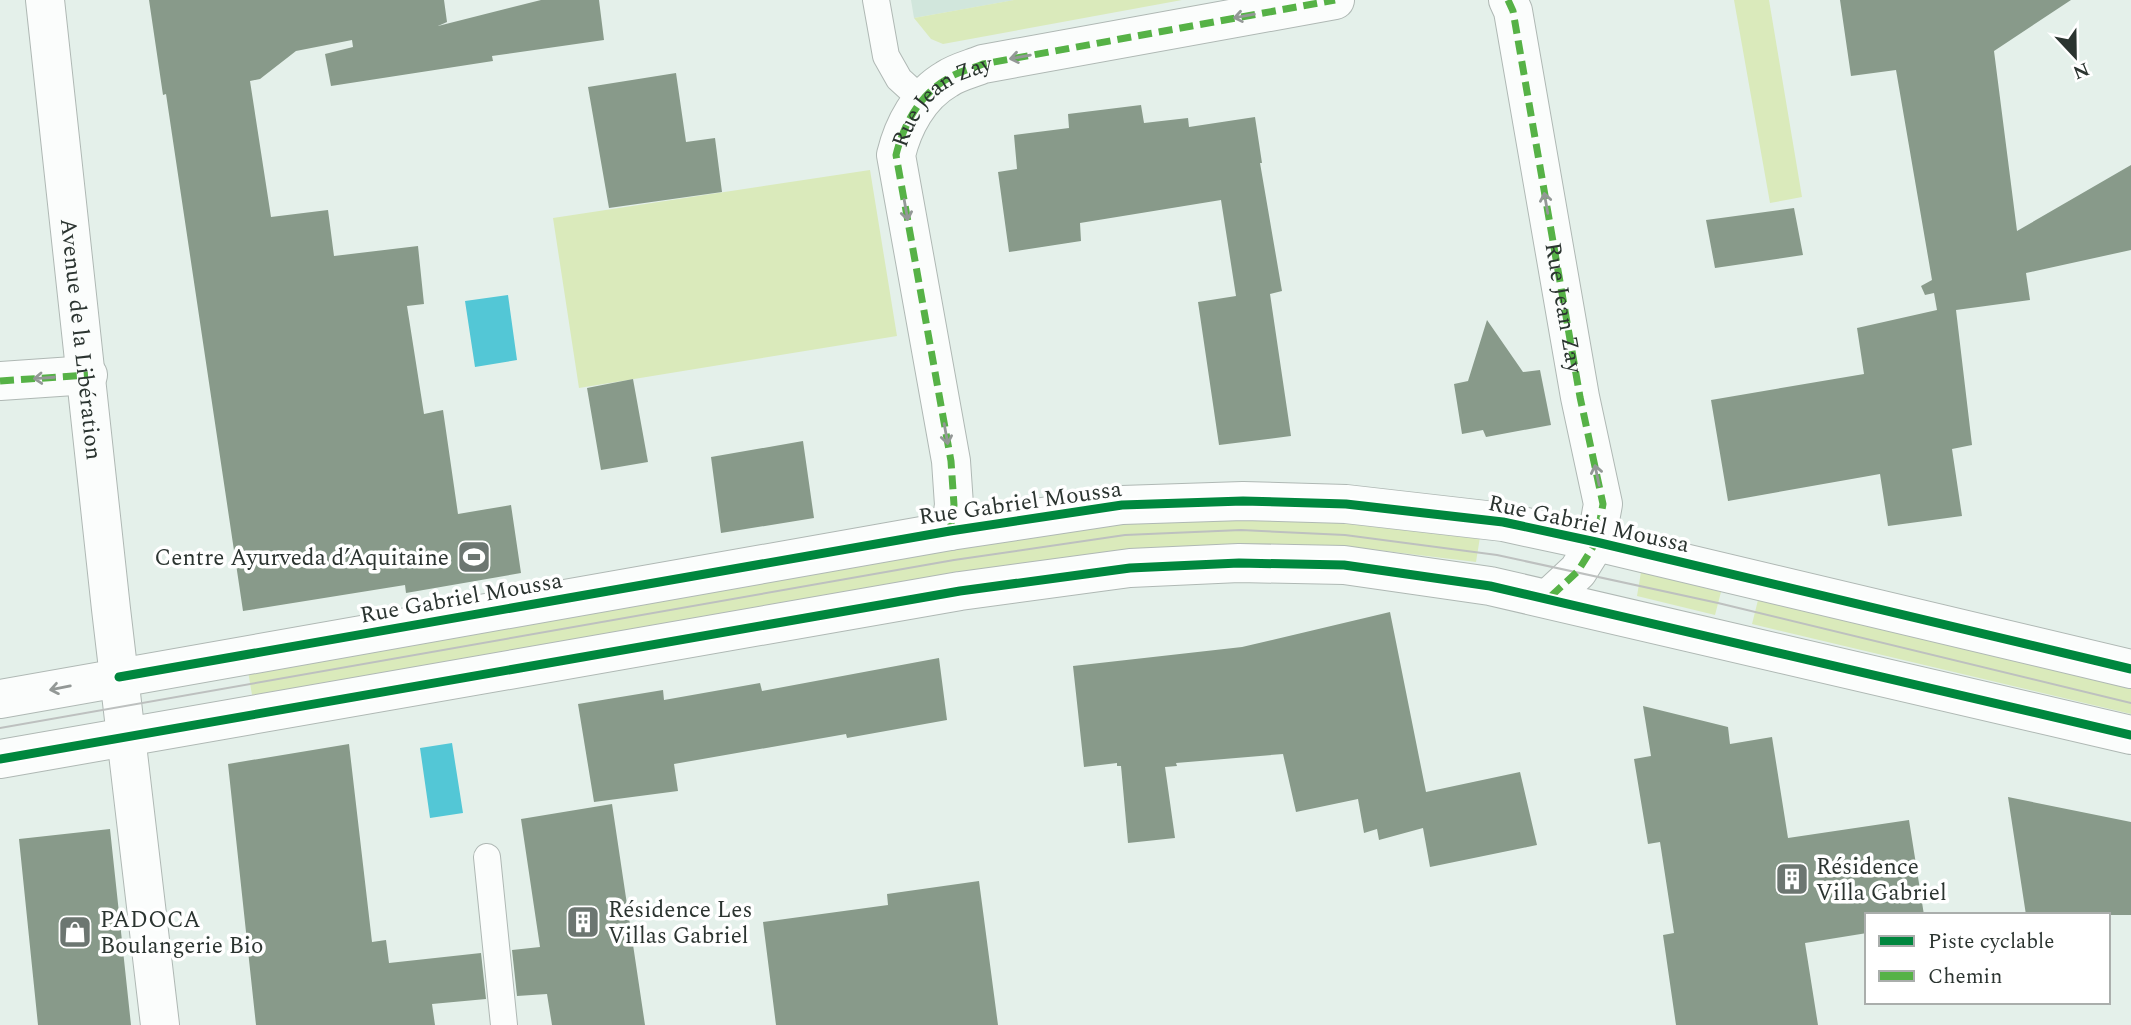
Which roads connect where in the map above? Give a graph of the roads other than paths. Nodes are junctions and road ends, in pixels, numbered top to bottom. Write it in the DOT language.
graph roads {
  1 [pos="45,0"];
  2 [pos="876,0"];
  3 [pos="1335,0"];
  4 [pos="1508,0"];
  5 [pos="922,100"];
  6 [pos="88,375"];
  7 [pos="0,381"];
  8 [pos="950,531"];
  9 [pos="1596,541"];
  10 [pos="1549,598"];
  11 [pos="2131,669"];
  12 [pos="119,677"];
  13 [pos="0,699"];
  14 [pos="2131,734"];
  15 [pos="127,737"];
  16 [pos="0,759"];
  17 [pos="487,857"];
  18 [pos="160,1025"];
  19 [pos="504,1025"];
  1 -- 6 [label="street, Avenue de la Libération"];
  2 -- 5 [label="lane"];
  3 -- 5 [label="street, Rue Jean Zay, one-way"];
  9 -- 4 [label="street, Rue Jean Zay, one-way"];
  5 -- 8 [label="street, Rue Jean Zay, one-way"];
  6 -- 7 [label="street, one-way"];
  6 -- 12 [label="street, Avenue de la Libération"];
  8 -- 9 [label="street, Rue Gabriel Moussa"];
  8 -- 12 [label="street, Rue Gabriel Moussa"];
  9 -- 10 [label="street, Rue Jean Zay"];
  9 -- 11 [label="street, Rue Gabriel Moussa"];
  10 -- 14 [label="street"];
  10 -- 15 [label="street"];
  12 -- 13 [label="street, Rue Gabriel Moussa, one-way"];
  12 -- 15 [label="street, Avenue de la Libération"];
  15 -- 16 [label="street"];
  15 -- 18 [label="street"];
  17 -- 19 [label="lane"];
}
